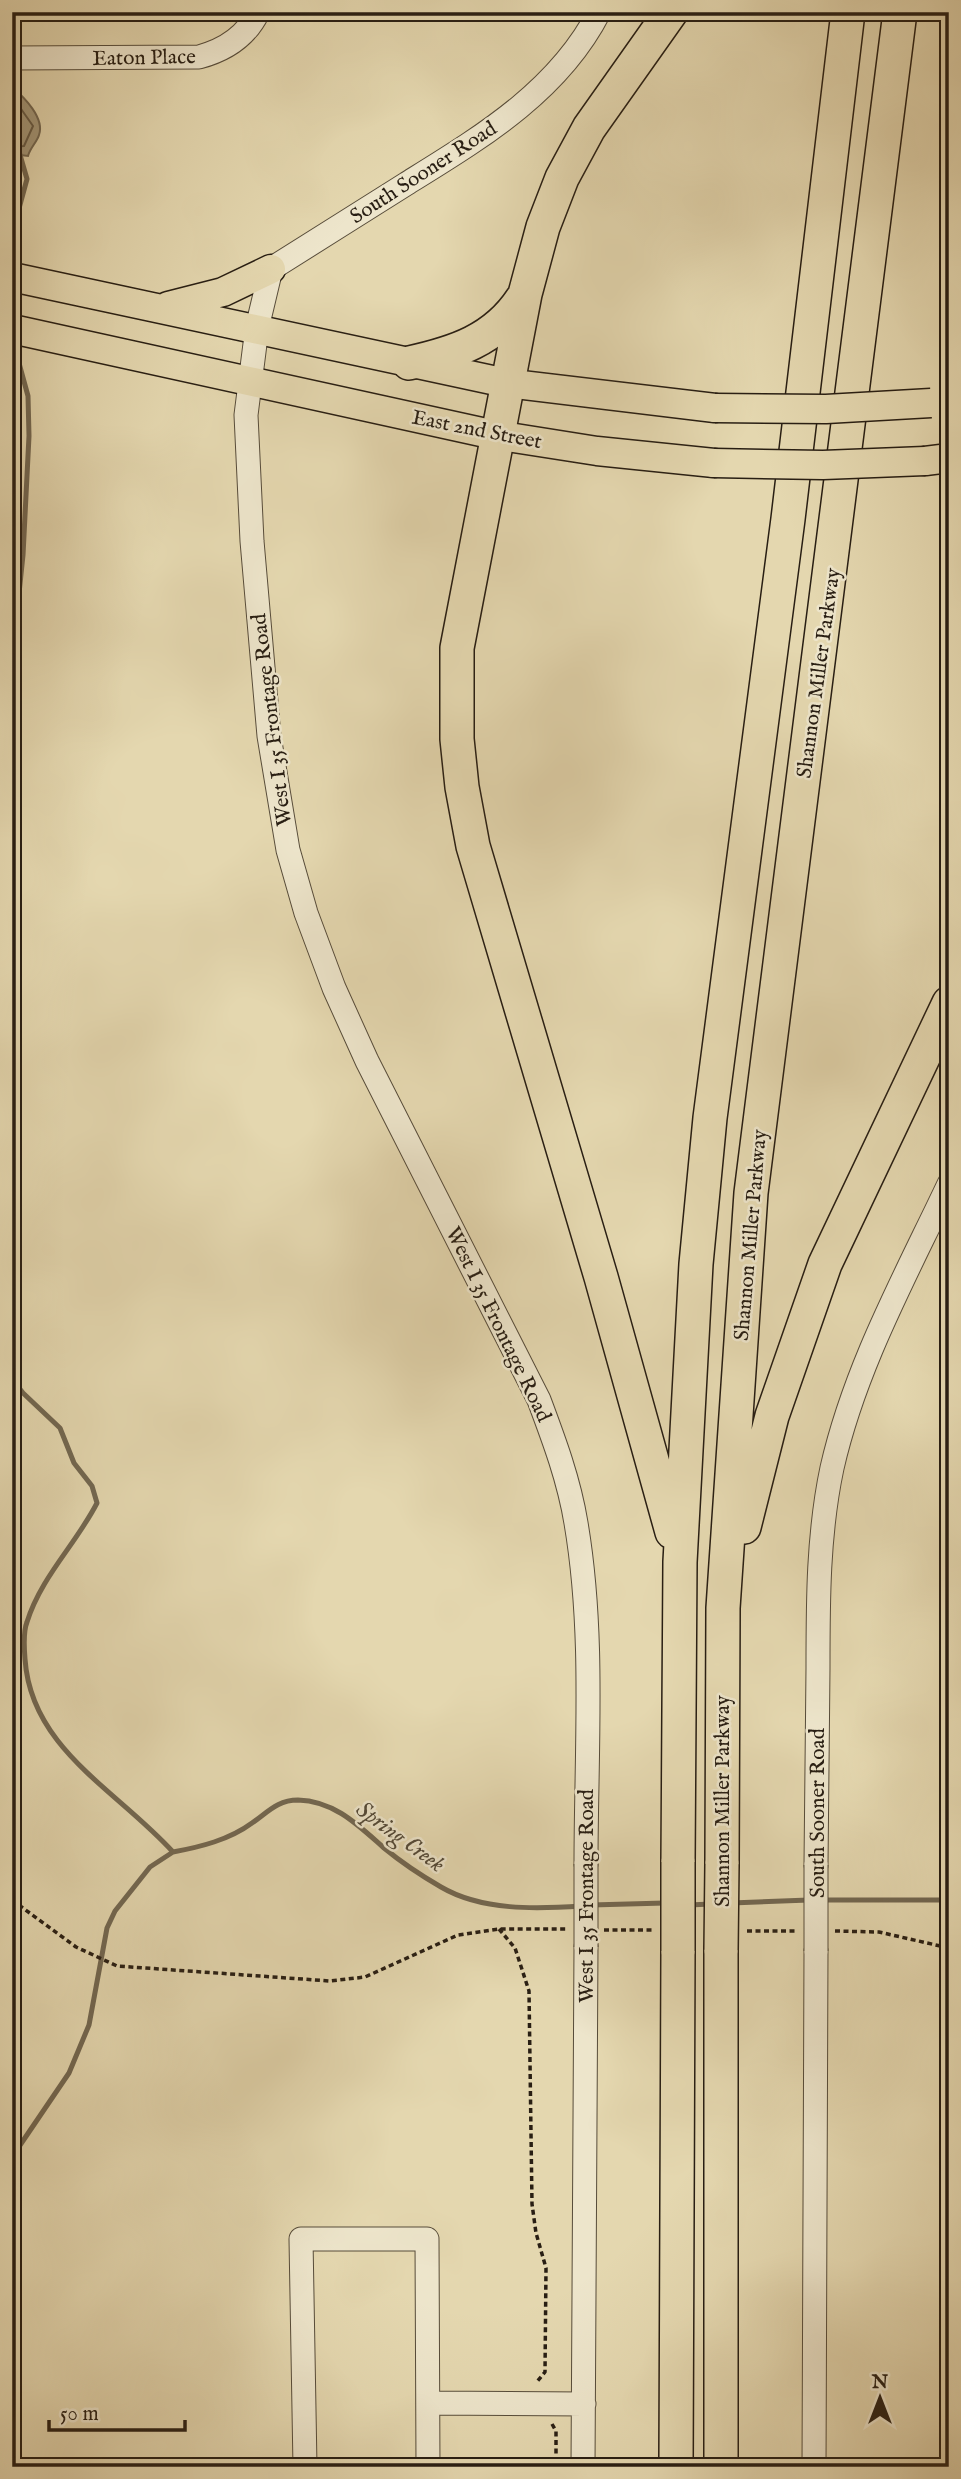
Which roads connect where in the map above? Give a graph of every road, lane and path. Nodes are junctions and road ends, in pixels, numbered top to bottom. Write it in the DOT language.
graph roads {
  1 [pos="258,12"];
  2 [pos="599,12"];
  3 [pos="671,12"];
  4 [pos="848,12"];
  5 [pos="900,12"];
  6 [pos="12,58"];
  7 [pos="271,269"];
  8 [pos="12,277"];
  9 [pos="525,294"];
  10 [pos="161,307"];
  11 [pos="257,328"];
  12 [pos="12,329"];
  13 [pos="409,363"];
  14 [pos="249,381"];
  15 [pos="506,383"];
  16 [pos="940,401"];
  17 [pos="495,435"];
  18 [pos="937,459"];
  19 [pos="949,1003"];
  20 [pos="949,1184"];
  21 [pos="939,1227"];
  22 [pos="680,1562"];
  23 [pos="723,1608"];
  24 [pos="12,1900"];
  25 [pos="499,1929"];
  26 [pos="797,1931"];
  27 [pos="587,1935"];
  28 [pos="732,1940"];
  29 [pos="670,1941"];
  30 [pos="820,1941"];
  31 [pos="949,1948"];
  32 [pos="534,2402"];
  33 [pos="428,2403"];
  34 [pos="584,2403"];
  35 [pos="304,2467"];
  36 [pos="428,2467"];
  37 [pos="556,2467"];
  38 [pos="583,2467"];
  39 [pos="676,2467"];
  40 [pos="721,2467"];
  41 [pos="814,2467"];
  1 -- 6 [label="street, Eaton Place"];
  2 -- 7 [label="street, South Sooner Road"];
  3 -- 9 [label="highway"];
  4 -- 22 [label="highway, Shannon Miller Parkway"];
  5 -- 23 [label="highway, Shannon Miller Parkway"];
  7 -- 10 [label="main road"];
  7 -- 11 [label="street"];
  8 -- 10 [label="main road"];
  9 -- 13 [label="highway"];
  9 -- 15 [label="highway"];
  10 -- 11 [label="main road"];
  11 -- 13 [label="main road"];
  11 -- 14 [label="street, West I 35 Frontage Road"];
  12 -- 14 [label="main road, East 2nd Street"];
  13 -- 15 [label="main road"];
  14 -- 17 [label="main road, East 2nd Street"];
  14 -- 27 [label="street, West I 35 Frontage Road, bridge"];
  15 -- 16 [label="main road, bridge"];
  15 -- 17 [label="highway"];
  17 -- 18 [label="main road, East 2nd Street, bridge"];
  17 -- 22 [label="highway"];
  19 -- 23 [label="highway"];
  20 -- 21 [label="street, South Sooner Road"];
  21 -- 30 [label="street, South Sooner Road, bridge"];
  22 -- 29 [label="highway, Shannon Miller Parkway, bridge"];
  23 -- 28 [label="highway, Shannon Miller Parkway, bridge"];
  24 -- 25 [label="path"];
  25 -- 27 [label="path"];
  25 -- 32 [label="path"];
  26 -- 28 [label="path"];
  27 -- 29 [label="path"];
  27 -- 34 [label="street, West I 35 Frontage Road"];
  28 -- 40 [label="highway, Shannon Miller Parkway"];
  29 -- 39 [label="highway, Shannon Miller Parkway"];
  30 -- 31 [label="path"];
  30 -- 41 [label="street, South Sooner Road"];
  32 -- 33 [label="street"];
  32 -- 34 [label="street"];
  32 -- 37 [label="path"];
  33 -- 35 [label="street"];
  33 -- 36 [label="street"];
  34 -- 38 [label="street, West I 35 Frontage Road"];
}
